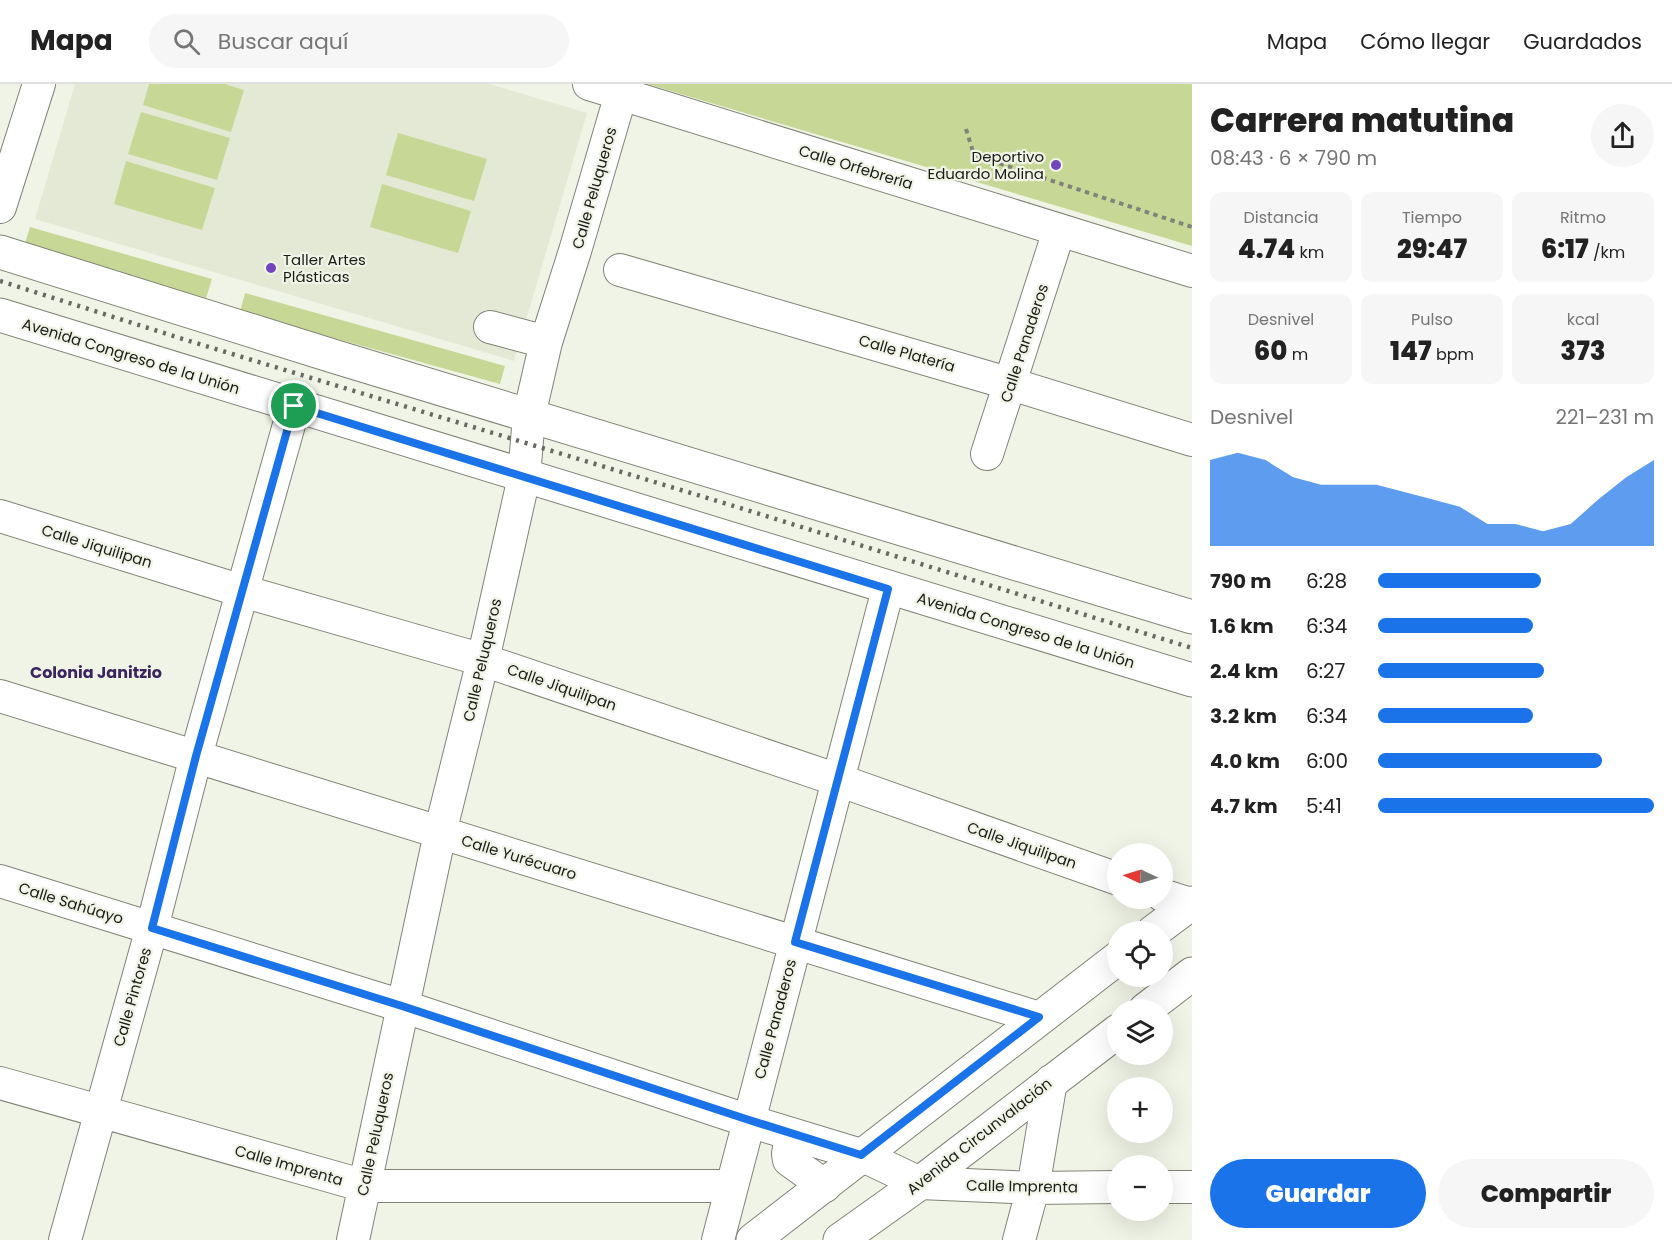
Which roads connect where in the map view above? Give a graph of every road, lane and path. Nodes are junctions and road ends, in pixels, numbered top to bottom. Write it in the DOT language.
graph roads {
  1 [pos="589,84"];
  2 [pos="31,86"];
  3 [pos="623,89"];
  4 [pos="966,129"];
  5 [pos="0,207"];
  6 [pos="1192,227"];
  7 [pos="1059,231"];
  8 [pos="0,252"];
  9 [pos="620,270"];
  10 [pos="1192,271"];
  11 [pos="0,315"];
  12 [pos="490,327"];
  13 [pos="546,342"];
  14 [pos="1011,384"];
  15 [pos="294,406"];
  16 [pos="529,416"];
  17 [pos="1192,440"];
  18 [pos="987,454"];
  19 [pos="524,477"];
  20 [pos="0,516"];
  21 [pos="888,589"];
  22 [pos="243,591"];
  23 [pos="1192,616"];
  24 [pos="483,660"];
  25 [pos="1192,680"];
  26 [pos="0,696"];
  27 [pos="196,756"];
  28 [pos="838,780"];
  29 [pos="440,832"];
  30 [pos="1107,875"];
  31 [pos="0,881"];
  32 [pos="1182,901"];
  33 [pos="1164,921"];
  34 [pos="152,928"];
  35 [pos="795,942"];
  36 [pos="1107,966"];
  37 [pos="1192,974"];
  38 [pos="1159,999"];
  39 [pos="402,1006"];
  40 [pos="1039,1017"];
  41 [pos="1107,1039"];
  42 [pos="1051,1081"];
  43 [pos="0,1083"];
  44 [pos="99,1111"];
  45 [pos="749,1120"];
  46 [pos="791,1134"];
  47 [pos="861,1155"];
  48 [pos="920,1183"];
  49 [pos="364,1186"];
  50 [pos="731,1186"];
  51 [pos="825,1186"];
  52 [pos="1107,1187"];
  53 [pos="1173,1187"];
  54 [pos="1192,1187"];
  55 [pos="1033,1188"];
  56 [pos="65,1240"];
  57 [pos="353,1240"];
  58 [pos="718,1240"];
  59 [pos="753,1240"];
  60 [pos="840,1240"];
  61 [pos="1019,1240"];
  1 -- 3 [label="street, Calle Orfebrería"];
  2 -- 5 [label="street"];
  3 -- 7 [label="street, Calle Orfebrería"];
  3 -- 13 [label="street, Calle Peluqueros"];
  4 -- 6 [label="path"];
  7 -- 10 [label="street, Calle Orfebrería"];
  7 -- 14 [label="street, Calle Panaderos"];
  8 -- 16 [label="main road"];
  9 -- 14 [label="street, Calle Platería"];
  11 -- 15 [label="main road, Avenida Congreso de la Unión"];
  12 -- 13 [label="street"];
  13 -- 16 [label="street, Calle Peluqueros"];
  14 -- 17 [label="street, Calle Platería"];
  14 -- 18 [label="street, Calle Panaderos"];
  15 -- 19 [label="main road, Avenida Congreso de la Unión"];
  15 -- 22 [label="street, Calle Pintores"];
  16 -- 19 [label="street, Calle Peluqueros"];
  16 -- 23 [label="main road"];
  19 -- 21 [label="main road, Avenida Congreso de la Unión"];
  19 -- 24 [label="street, Calle Peluqueros"];
  20 -- 22 [label="street, Calle Jiquilipan"];
  21 -- 25 [label="main road, Avenida Congreso de la Unión"];
  21 -- 28 [label="street, Calle Panaderos"];
  22 -- 24 [label="street, Calle Jiquilipan"];
  22 -- 27 [label="street, Calle Pintores"];
  24 -- 28 [label="street, Calle Jiquilipan"];
  24 -- 29 [label="street, Calle Peluqueros"];
  26 -- 27 [label="street, Calle Yurécuaro"];
  27 -- 29 [label="street, Calle Yurécuaro"];
  27 -- 34 [label="street, Calle Pintores"];
  28 -- 30 [label="street, Calle Jiquilipan"];
  28 -- 35 [label="street, Calle Panaderos"];
  29 -- 35 [label="street, Calle Yurécuaro"];
  29 -- 39 [label="street, Calle Peluqueros"];
  31 -- 34 [label="street, Calle Sahúayo"];
  32 -- 33 [label="main road"];
  34 -- 39 [label="street, Calle Sahúayo"];
  34 -- 44 [label="street, Calle Pintores"];
  35 -- 40 [label="street, Calle Yurécuaro"];
  35 -- 45 [label="street, Calle Panaderos"];
  36 -- 40 [label="main road"];
  37 -- 38 [label="main road"];
  39 -- 45 [label="street, Calle Sahúayo"];
  39 -- 49 [label="street, Calle Peluqueros"];
  40 -- 47 [label="main road"];
  41 -- 42 [label="main road, Avenida Circunvalación"];
  42 -- 48 [label="main road, Avenida Circunvalación"];
  42 -- 55 [label="street"];
  43 -- 44 [label="street, Calle Imprenta"];
  44 -- 49 [label="street, Calle Imprenta"];
  44 -- 56 [label="street, Calle Pintores"];
  45 -- 46 [label="street, Calle Sahúayo"];
  45 -- 50 [label="street, Calle Panaderos"];
  46 -- 47 [label="street, Calle Sahúayo"];
  46 -- 51 [label="street"];
  47 -- 48 [label="street, Calle Imprenta"];
  47 -- 51 [label="main road"];
  48 -- 55 [label="street, Calle Imprenta"];
  48 -- 60 [label="main road, Avenida Circunvalación"];
  49 -- 50 [label="street, Calle Imprenta"];
  49 -- 57 [label="street, Calle Peluqueros"];
  50 -- 58 [label="street, Calle Panaderos"];
  51 -- 59 [label="main road"];
  52 -- 55 [label="street, Calle Imprenta"];
  53 -- 54 [label="street"];
  55 -- 61 [label="street"];
}
